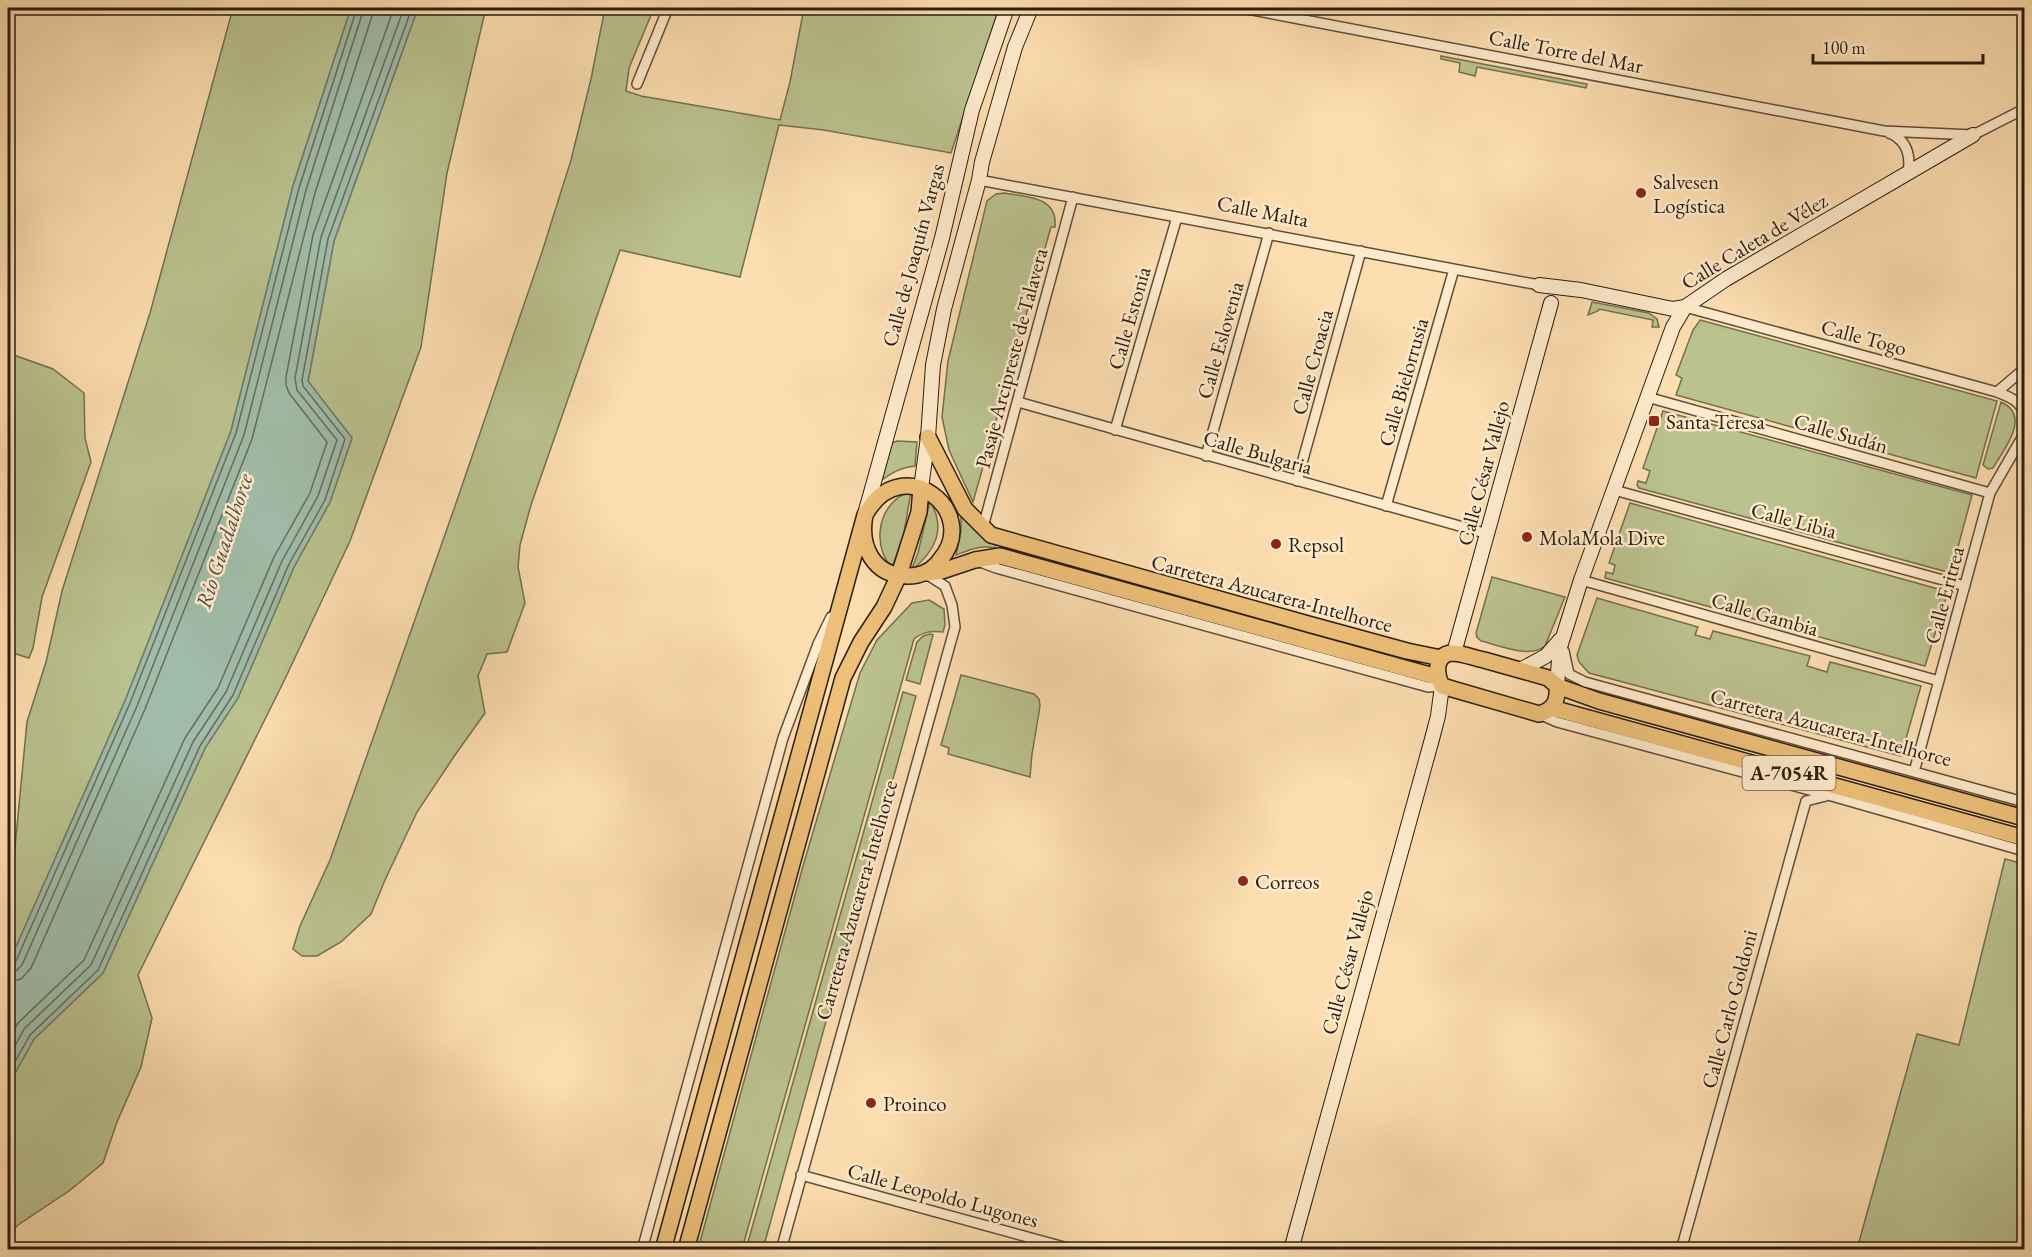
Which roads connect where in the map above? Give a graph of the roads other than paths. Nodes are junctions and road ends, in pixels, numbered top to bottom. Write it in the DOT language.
graph roads {
  1 [pos="668,8"];
  2 [pos="1007,8"];
  3 [pos="1031,8"];
  4 [pos="1242,8"];
  5 [pos="637,84"];
  6 [pos="2025,109"];
  7 [pos="1884,131"];
  8 [pos="1973,135"];
  9 [pos="1908,173"];
  10 [pos="979,180"];
  11 [pos="1073,197"];
  12 [pos="1177,217"];
  13 [pos="1269,233"];
  14 [pos="1361,251"];
  15 [pos="1454,269"];
  16 [pos="1539,285"];
  17 [pos="1581,290"];
  18 [pos="1551,303"];
  19 [pos="1685,307"];
  20 [pos="2025,369"];
  21 [pos="1997,392"];
  22 [pos="1647,397"];
  23 [pos="1018,402"];
  24 [pos="2025,414"];
  25 [pos="1115,430"];
  26 [pos="2025,434"];
  27 [pos="928,437"];
  28 [pos="1206,456"];
  29 [pos="1297,481"];
  30 [pos="921,488"];
  31 [pos="1614,490"];
  32 [pos="1990,493"];
  33 [pos="940,501"];
  34 [pos="1386,506"];
  35 [pos="965,509"];
  36 [pos="865,515"];
  37 [pos="983,527"];
  38 [pos="1488,534"];
  39 [pos="924,573"];
  40 [pos="898,575"];
  41 [pos="1581,580"];
  42 [pos="1965,586"];
  43 [pos="841,596"];
  44 [pos="1564,636"];
  45 [pos="1448,656"];
  46 [pos="1520,670"];
  47 [pos="1939,681"];
  48 [pos="1439,682"];
  49 [pos="1557,686"];
  50 [pos="1626,693"];
  51 [pos="1582,694"];
  52 [pos="1546,711"];
  53 [pos="1914,772"];
  54 [pos="1828,795"];
  55 [pos="2025,802"];
  56 [pos="2025,818"];
  57 [pos="2025,838"];
  58 [pos="2025,851"];
  59 [pos="801,1175"];
  60 [pos="642,1250"];
  61 [pos="663,1250"];
  62 [pos="686,1250"];
  63 [pos="781,1250"];
  64 [pos="1075,1250"];
  65 [pos="1290,1250"];
  66 [pos="1682,1250"];
  1 -- 5 [label="street"];
  2 -- 36 [label="street, Calle de Joaquín Vargas"];
  3 -- 10 [label="street, Calle de Joaquín Vargas"];
  4 -- 7 [label="street, Calle Torre del Mar"];
  6 -- 8 [label="street, Calle Caleta de Vélez"];
  7 -- 8 [label="street, Calle Torre del Mar"];
  7 -- 9 [label="street, Calle Torre del Mar"];
  8 -- 9 [label="street, Calle Caleta de Vélez"];
  9 -- 19 [label="street, Calle Caleta de Vélez"];
  10 -- 11 [label="street, Calle Malta"];
  10 -- 27 [label="street, Calle de Joaquín Vargas"];
  11 -- 12 [label="street, Calle Malta"];
  11 -- 23 [label="street, Pasaje Arcipreste de Talavera"];
  12 -- 13 [label="street, Calle Malta"];
  12 -- 25 [label="street, Calle Estonia"];
  13 -- 14 [label="street, Calle Malta"];
  13 -- 28 [label="street, Calle Eslovenia"];
  14 -- 15 [label="street, Calle Malta"];
  14 -- 29 [label="street, Calle Croacia"];
  15 -- 16 [label="street, Calle Malta"];
  15 -- 34 [label="street, Calle Bielorrusia"];
  16 -- 17 [label="street, Calle Malta"];
  16 -- 18 [label="street"];
  17 -- 18 [label="street"];
  17 -- 19 [label="street, Calle Malta"];
  18 -- 38 [label="street, Calle César Vallejo"];
  19 -- 21 [label="street, Calle Togo"];
  19 -- 22 [label="street, Calle Caleta de Vélez"];
  20 -- 21 [label="street"];
  21 -- 24 [label="street, Calle Togo"];
  22 -- 31 [label="street, Calle Caleta de Vélez"];
  22 -- 32 [label="street, Calle Sudán"];
  23 -- 25 [label="street, Calle Bulgaria"];
  23 -- 37 [label="street, Pasaje Arcipreste de Talavera"];
  25 -- 28 [label="street, Calle Bulgaria"];
  26 -- 32 [label="street, Calle Eritrea"];
  27 -- 30 [label="street, Calle de Joaquín Vargas"];
  27 -- 35 [label="main road, Carretera Azucarera-Intelhorce"];
  28 -- 29 [label="street, Calle Bulgaria"];
  29 -- 34 [label="street, Calle Bulgaria"];
  30 -- 33 [label="main road, Carretera Azucarera-Intelhorce"];
  30 -- 36 [label="main road"];
  30 -- 40 [label="main road"];
  31 -- 41 [label="street, Calle Caleta de Vélez"];
  31 -- 42 [label="street, Calle Libia"];
  32 -- 42 [label="street, Calle Eritrea"];
  33 -- 35 [label="main road, Carretera Azucarera-Intelhorce"];
  33 -- 39 [label="main road"];
  34 -- 38 [label="street, Calle Bulgaria"];
  35 -- 37 [label="main road, Carretera Azucarera-Intelhorce"];
  36 -- 40 [label="main road"];
  36 -- 43 [label="main road"];
  37 -- 45 [label="main road, Carretera Azucarera-Intelhorce"];
  38 -- 45 [label="street, Calle César Vallejo"];
  39 -- 40 [label="main road, Carretera Azucarera-Intelhorce"];
  39 -- 48 [label="main road, Carretera Azucarera-Intelhorce"];
  39 -- 59 [label="street, Carretera Azucarera-Intelhorce"];
  40 -- 62 [label="main road"];
  41 -- 44 [label="street, Calle Caleta de Vélez"];
  41 -- 47 [label="street, Calle Gambia"];
  42 -- 47 [label="street, Calle Eritrea"];
  43 -- 60 [label="street"];
  43 -- 61 [label="main road"];
  44 -- 46 [label="street, Calle Caleta de Vélez"];
  44 -- 49 [label="street, Calle Caleta de Vélez"];
  44 -- 50 [label="street, Carretera Azucarera-Intelhorce"];
  45 -- 46 [label="main road, A-7054R"];
  45 -- 48 [label="main road"];
  46 -- 49 [label="main road, A-7054R"];
  47 -- 53 [label="street, Calle Eritrea"];
  48 -- 52 [label="main road, A-7054R"];
  48 -- 65 [label="street, Calle César Vallejo"];
  49 -- 51 [label="main road, Carretera Azucarera-Intelhorce / A-7054R"];
  49 -- 52 [label="main road"];
  50 -- 51 [label="street, Carretera Azucarera-Intelhorce"];
  50 -- 53 [label="street, Carretera Azucarera-Intelhorce"];
  51 -- 56 [label="main road, Carretera Azucarera-Intelhorce / A-7054R"];
  52 -- 54 [label="street"];
  52 -- 57 [label="main road, A-7054R"];
  53 -- 55 [label="street, Carretera Azucarera-Intelhorce"];
  54 -- 58 [label="street"];
  54 -- 66 [label="street, Calle Carlo Goldoni"];
  59 -- 63 [label="street, Carretera Azucarera-Intelhorce"];
  59 -- 64 [label="street, Calle Leopoldo Lugones"];
}
